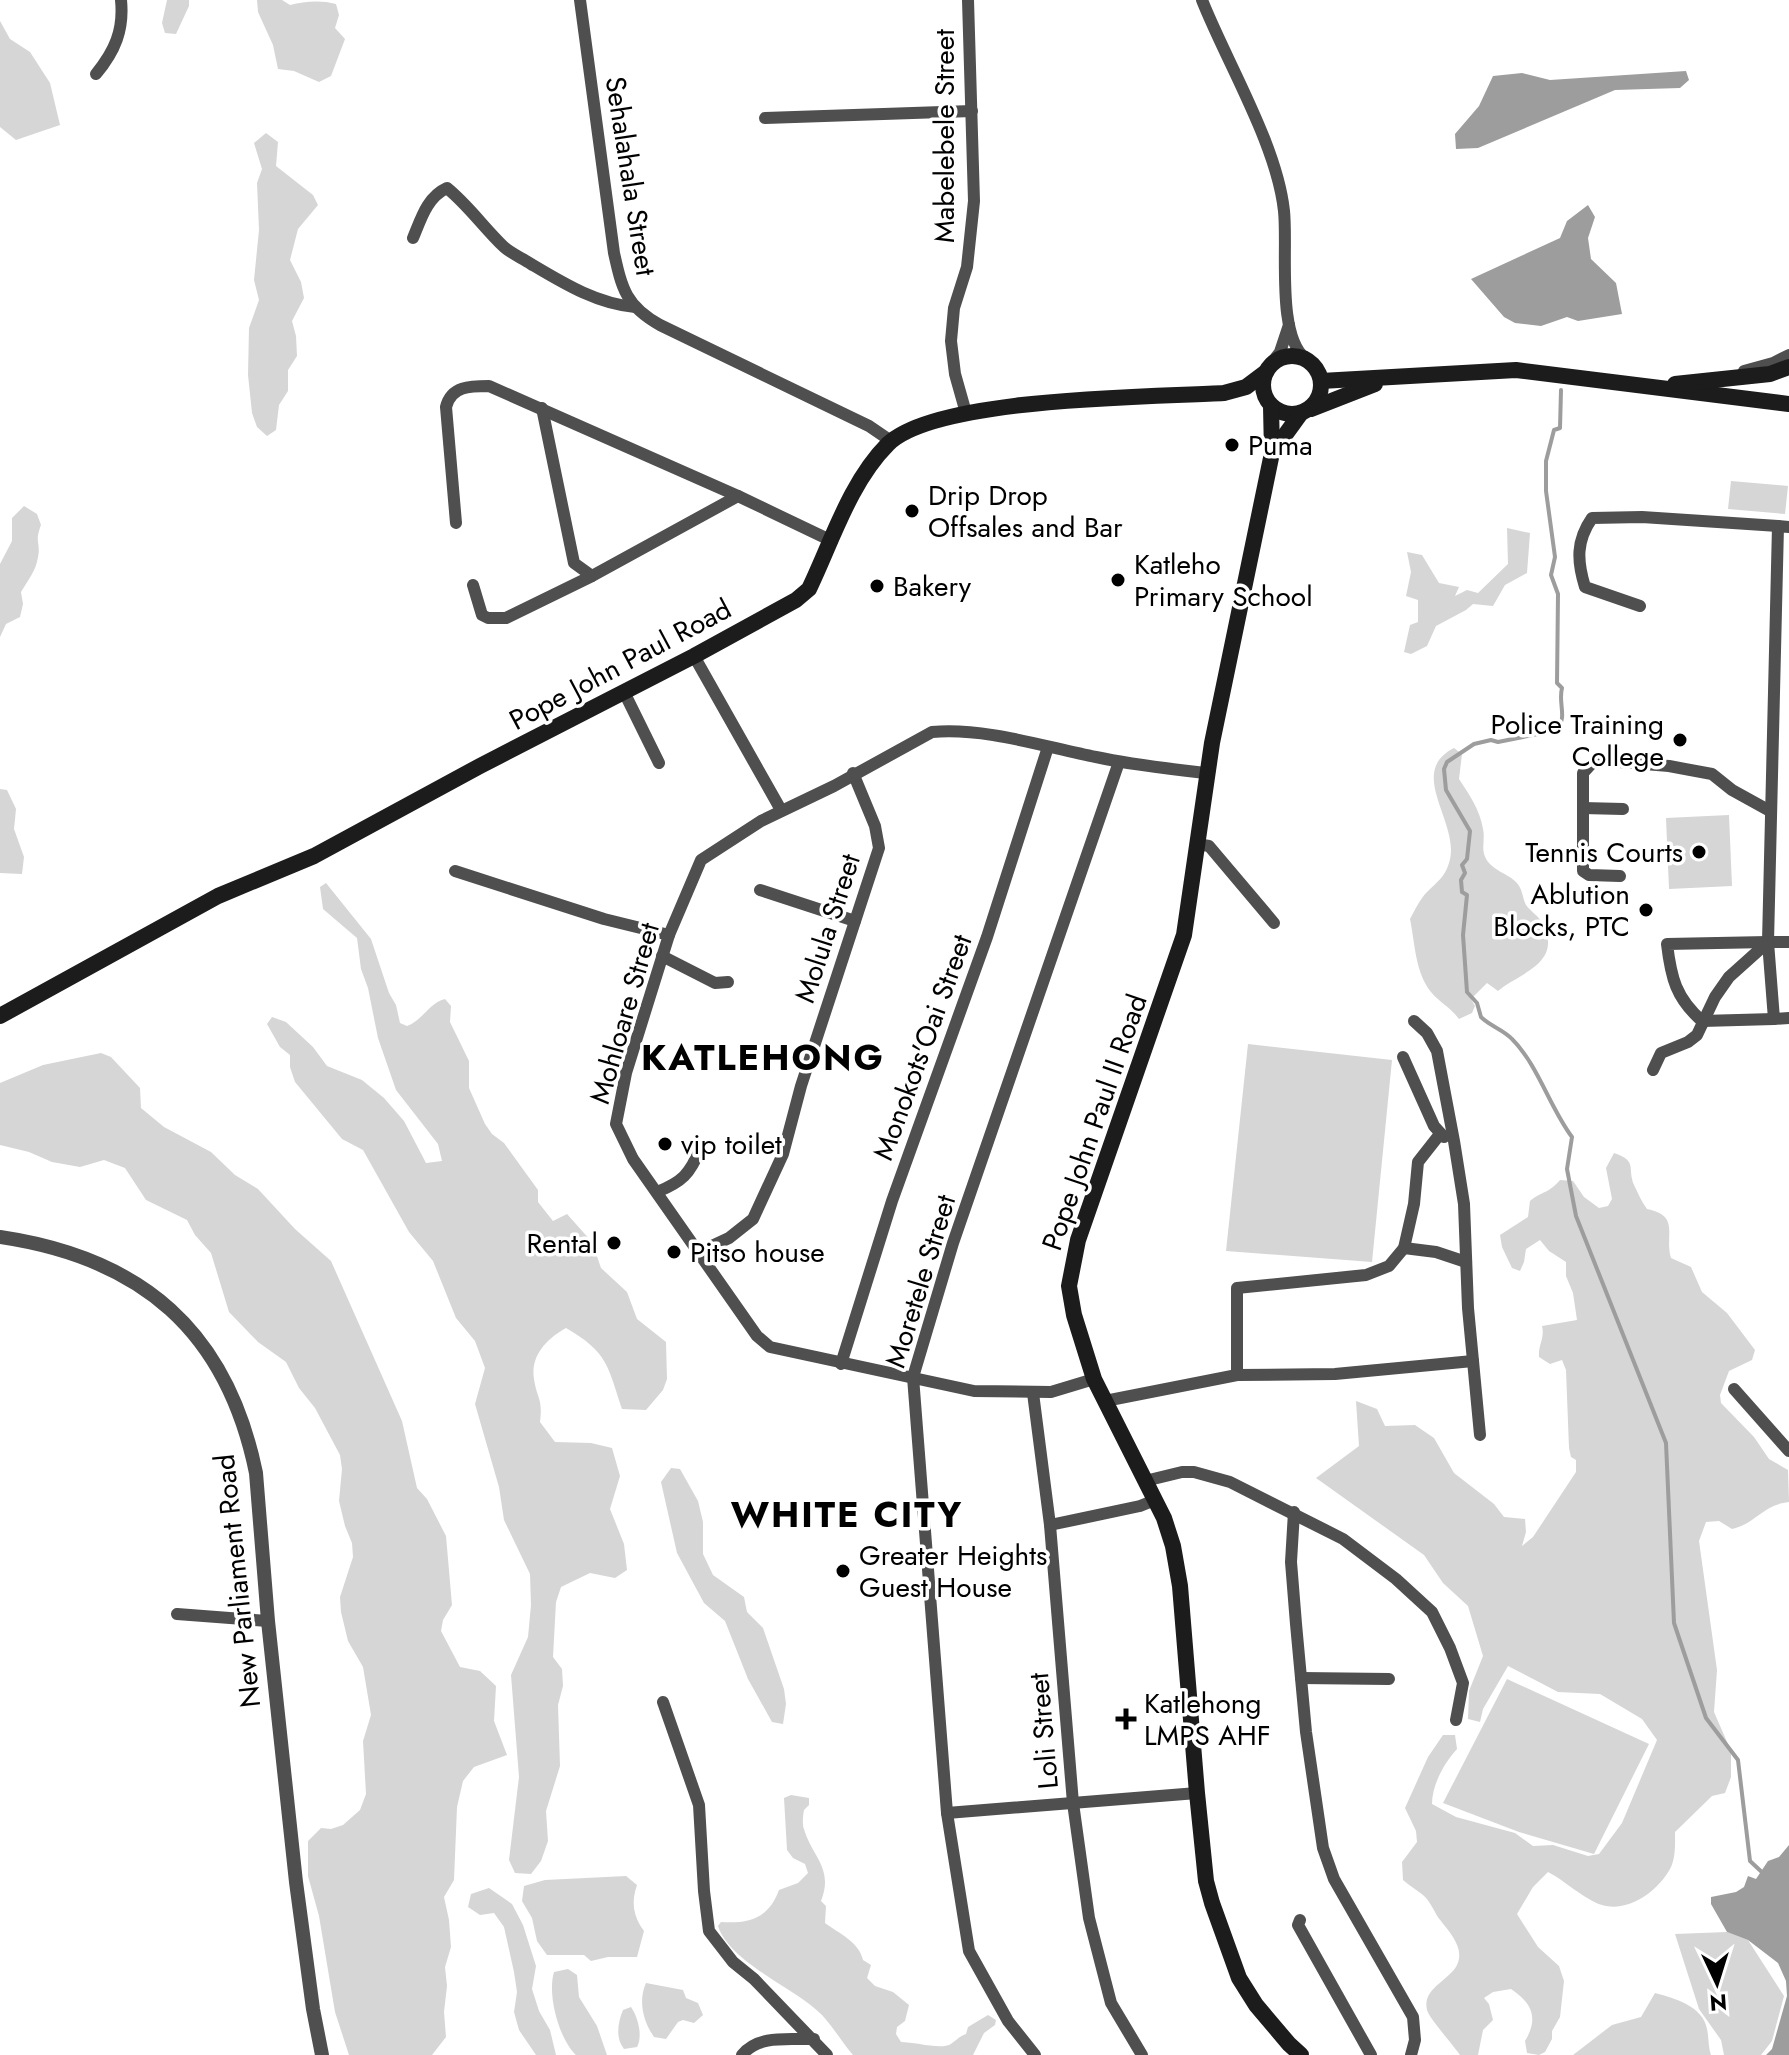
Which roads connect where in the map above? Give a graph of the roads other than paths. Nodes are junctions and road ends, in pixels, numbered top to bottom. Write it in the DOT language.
graph roads {
  1 [pos="121,0"];
  2 [pos="580,0"];
  3 [pos="968,0"];
  4 [pos="1202,0"];
  5 [pos="96,74"];
  6 [pos="972,111"];
  7 [pos="765,118"];
  8 [pos="413,238"];
  9 [pos="635,307"];
  10 [pos="1289,325"];
  11 [pos="1789,355"];
  12 [pos="1306,359"];
  13 [pos="1789,367"];
  14 [pos="1269,368"];
  15 [pos="1392,378"];
  16 [pos="1731,378"];
  17 [pos="1321,381"];
  18 [pos="1629,386"];
  19 [pos="1224,393"];
  20 [pos="1270,404"];
  21 [pos="1789,404"];
  22 [pos="542,408"];
  23 [pos="1304,412"];
  24 [pos="966,413"];
  25 [pos="891,441"];
  26 [pos="1272,453"];
  27 [pos="738,496"];
  28 [pos="456,523"];
  29 [pos="1784,527"];
  30 [pos="832,541"];
  31 [pos="592,576"];
  32 [pos="473,585"];
  33 [pos="1640,606"];
  34 [pos="694,656"];
  35 [pos="624,692"];
  36 [pos="1048,747"];
  37 [pos="1119,762"];
  38 [pos="659,763"];
  39 [pos="853,773"];
  40 [pos="1206,773"];
  41 [pos="1583,808"];
  42 [pos="1623,809"];
  43 [pos="781,810"];
  44 [pos="1770,811"];
  45 [pos="1197,844"];
  46 [pos="455,871"];
  47 [pos="1620,876"];
  48 [pos="760,890"];
  49 [pos="855,921"];
  50 [pos="1274,923"];
  51 [pos="669,935"];
  52 [pos="1768,942"];
  53 [pos="1789,942"];
  54 [pos="662,956"];
  55 [pos="728,982"];
  56 [pos="0,1016"];
  57 [pos="1789,1018"];
  58 [pos="1774,1019"];
  59 [pos="1414,1021"];
  60 [pos="1702,1021"];
  61 [pos="1403,1057"];
  62 [pos="1653,1070"];
  63 [pos="1440,1134"];
  64 [pos="1454,1141"];
  65 [pos="700,1149"];
  66 [pos="657,1192"];
  67 [pos="0,1237"];
  68 [pos="1404,1248"];
  69 [pos="699,1252"];
  70 [pos="1466,1262"];
  71 [pos="1473,1361"];
  72 [pos="841,1364"];
  73 [pos="1237,1375"];
  74 [pos="913,1377"];
  75 [pos="1094,1379"];
  76 [pos="1734,1389"];
  77 [pos="1033,1393"];
  78 [pos="1105,1401"];
  79 [pos="1480,1435"];
  80 [pos="1789,1451"];
  81 [pos="1145,1481"];
  82 [pos="1155,1500"];
  83 [pos="1294,1512"];
  84 [pos="1050,1525"];
  85 [pos="177,1614"];
  86 [pos="268,1621"];
  87 [pos="1301,1678"];
  88 [pos="1389,1679"];
  89 [pos="663,1702"];
  90 [pos="1456,1720"];
  91 [pos="1197,1793"];
  92 [pos="1073,1803"];
  93 [pos="947,1813"];
  94 [pos="1300,1920"];
  95 [pos="814,2039"];
  96 [pos="322,2055"];
  97 [pos="742,2055"];
  98 [pos="827,2055"];
  99 [pos="1035,2055"];
  100 [pos="1142,2055"];
  101 [pos="1301,2055"];
  102 [pos="1371,2055"];
  103 [pos="1411,2055"];
  1 -- 5 [label="street"];
  2 -- 9 [label="street, Sehalahala Street"];
  3 -- 6 [label="street, Mabelebele Street"];
  4 -- 10 [label="street"];
  6 -- 7 [label="street"];
  6 -- 24 [label="street, Mabelebele Street"];
  8 -- 9 [label="street"];
  9 -- 25 [label="street, Sehalahala Street"];
  10 -- 12 [label="street"];
  10 -- 14 [label="street"];
  11 -- 16 [label="street"];
  12 -- 14 [label="main road"];
  12 -- 17 [label="main road"];
  13 -- 16 [label="main road"];
  14 -- 19 [label="main road, Pope John Paul Road"];
  14 -- 20 [label="main road"];
  15 -- 17 [label="main road"];
  15 -- 18 [label="main road"];
  15 -- 23 [label="main road"];
  16 -- 18 [label="main road"];
  17 -- 23 [label="main road"];
  18 -- 21 [label="main road"];
  19 -- 20 [label="main road, Pope John Paul Road"];
  19 -- 24 [label="main road, Pope John Paul Road"];
  20 -- 23 [label="main road"];
  20 -- 26 [label="main road"];
  22 -- 27 [label="street"];
  22 -- 28 [label="street"];
  22 -- 31 [label="street"];
  23 -- 26 [label="main road"];
  24 -- 25 [label="main road, Pope John Paul Road"];
  25 -- 30 [label="main road, Pope John Paul Road"];
  26 -- 40 [label="main road, Pope John Paul II Road"];
  27 -- 30 [label="street"];
  27 -- 31 [label="street"];
  29 -- 33 [label="street"];
  29 -- 44 [label="street"];
  30 -- 34 [label="main road, Pope John Paul Road"];
  31 -- 32 [label="street"];
  34 -- 35 [label="main road, Pope John Paul Road"];
  34 -- 43 [label="street"];
  35 -- 38 [label="street"];
  35 -- 56 [label="main road, Pope John Paul Road"];
  36 -- 37 [label="street, Mohloare Street"];
  36 -- 39 [label="street, Mohloare Street"];
  36 -- 72 [label="street, Monokots'Oai Street"];
  37 -- 40 [label="street, Mohloare Street"];
  37 -- 74 [label="street, Moretele Street"];
  39 -- 43 [label="street, Mohloare Street"];
  39 -- 49 [label="street, Molula Street"];
  40 -- 45 [label="main road, Pope John Paul II Road"];
  41 -- 42 [label="street"];
  41 -- 44 [label="street"];
  41 -- 47 [label="street"];
  43 -- 51 [label="street, Mohloare Street"];
  44 -- 52 [label="street"];
  45 -- 50 [label="street"];
  45 -- 75 [label="main road, Pope John Paul II Road"];
  46 -- 51 [label="street"];
  48 -- 49 [label="street"];
  49 -- 69 [label="street, Molula Street"];
  51 -- 54 [label="street, Mohloare Street"];
  52 -- 53 [label="street"];
  52 -- 58 [label="street"];
  52 -- 60 [label="street"];
  52 -- 60 [label="street"];
  54 -- 55 [label="street"];
  54 -- 66 [label="street, Mohloare Street"];
  57 -- 58 [label="street"];
  58 -- 60 [label="street"];
  59 -- 64 [label="street"];
  60 -- 62 [label="street"];
  61 -- 63 [label="street"];
  63 -- 64 [label="street"];
  63 -- 68 [label="street"];
  64 -- 70 [label="street"];
  65 -- 66 [label="street"];
  66 -- 69 [label="street, Mohloare Street"];
  67 -- 86 [label="street, New Parliament Road"];
  68 -- 70 [label="street"];
  68 -- 73 [label="street"];
  69 -- 72 [label="street, Mohloare Street"];
  70 -- 71 [label="street"];
  71 -- 73 [label="street"];
  71 -- 79 [label="street"];
  72 -- 74 [label="street, Mohloare Street"];
  73 -- 78 [label="street"];
  74 -- 77 [label="street, Mohloare Street"];
  74 -- 93 [label="street, Moretele Street"];
  75 -- 77 [label="street, Mohloare Street"];
  75 -- 78 [label="main road, Pope John Paul II Road"];
  76 -- 80 [label="street"];
  77 -- 84 [label="street, Loli Street"];
  78 -- 81 [label="main road, Pope John Paul II Road"];
  81 -- 82 [label="main road, Pope John Paul II Road"];
  81 -- 83 [label="street"];
  82 -- 84 [label="street"];
  82 -- 91 [label="main road, Pope John Paul II Road"];
  83 -- 87 [label="street"];
  83 -- 90 [label="street"];
  84 -- 92 [label="street, Loli Street"];
  85 -- 86 [label="street"];
  86 -- 96 [label="street, New Parliament Road"];
  87 -- 88 [label="street"];
  87 -- 103 [label="street"];
  89 -- 95 [label="street"];
  91 -- 92 [label="street"];
  91 -- 101 [label="main road, Pope John Paul II Road"];
  92 -- 93 [label="street"];
  92 -- 100 [label="street, Loli Street"];
  93 -- 99 [label="street, Moretele Street"];
  94 -- 102 [label="street"];
  95 -- 97 [label="street"];
  95 -- 98 [label="street"];
}
